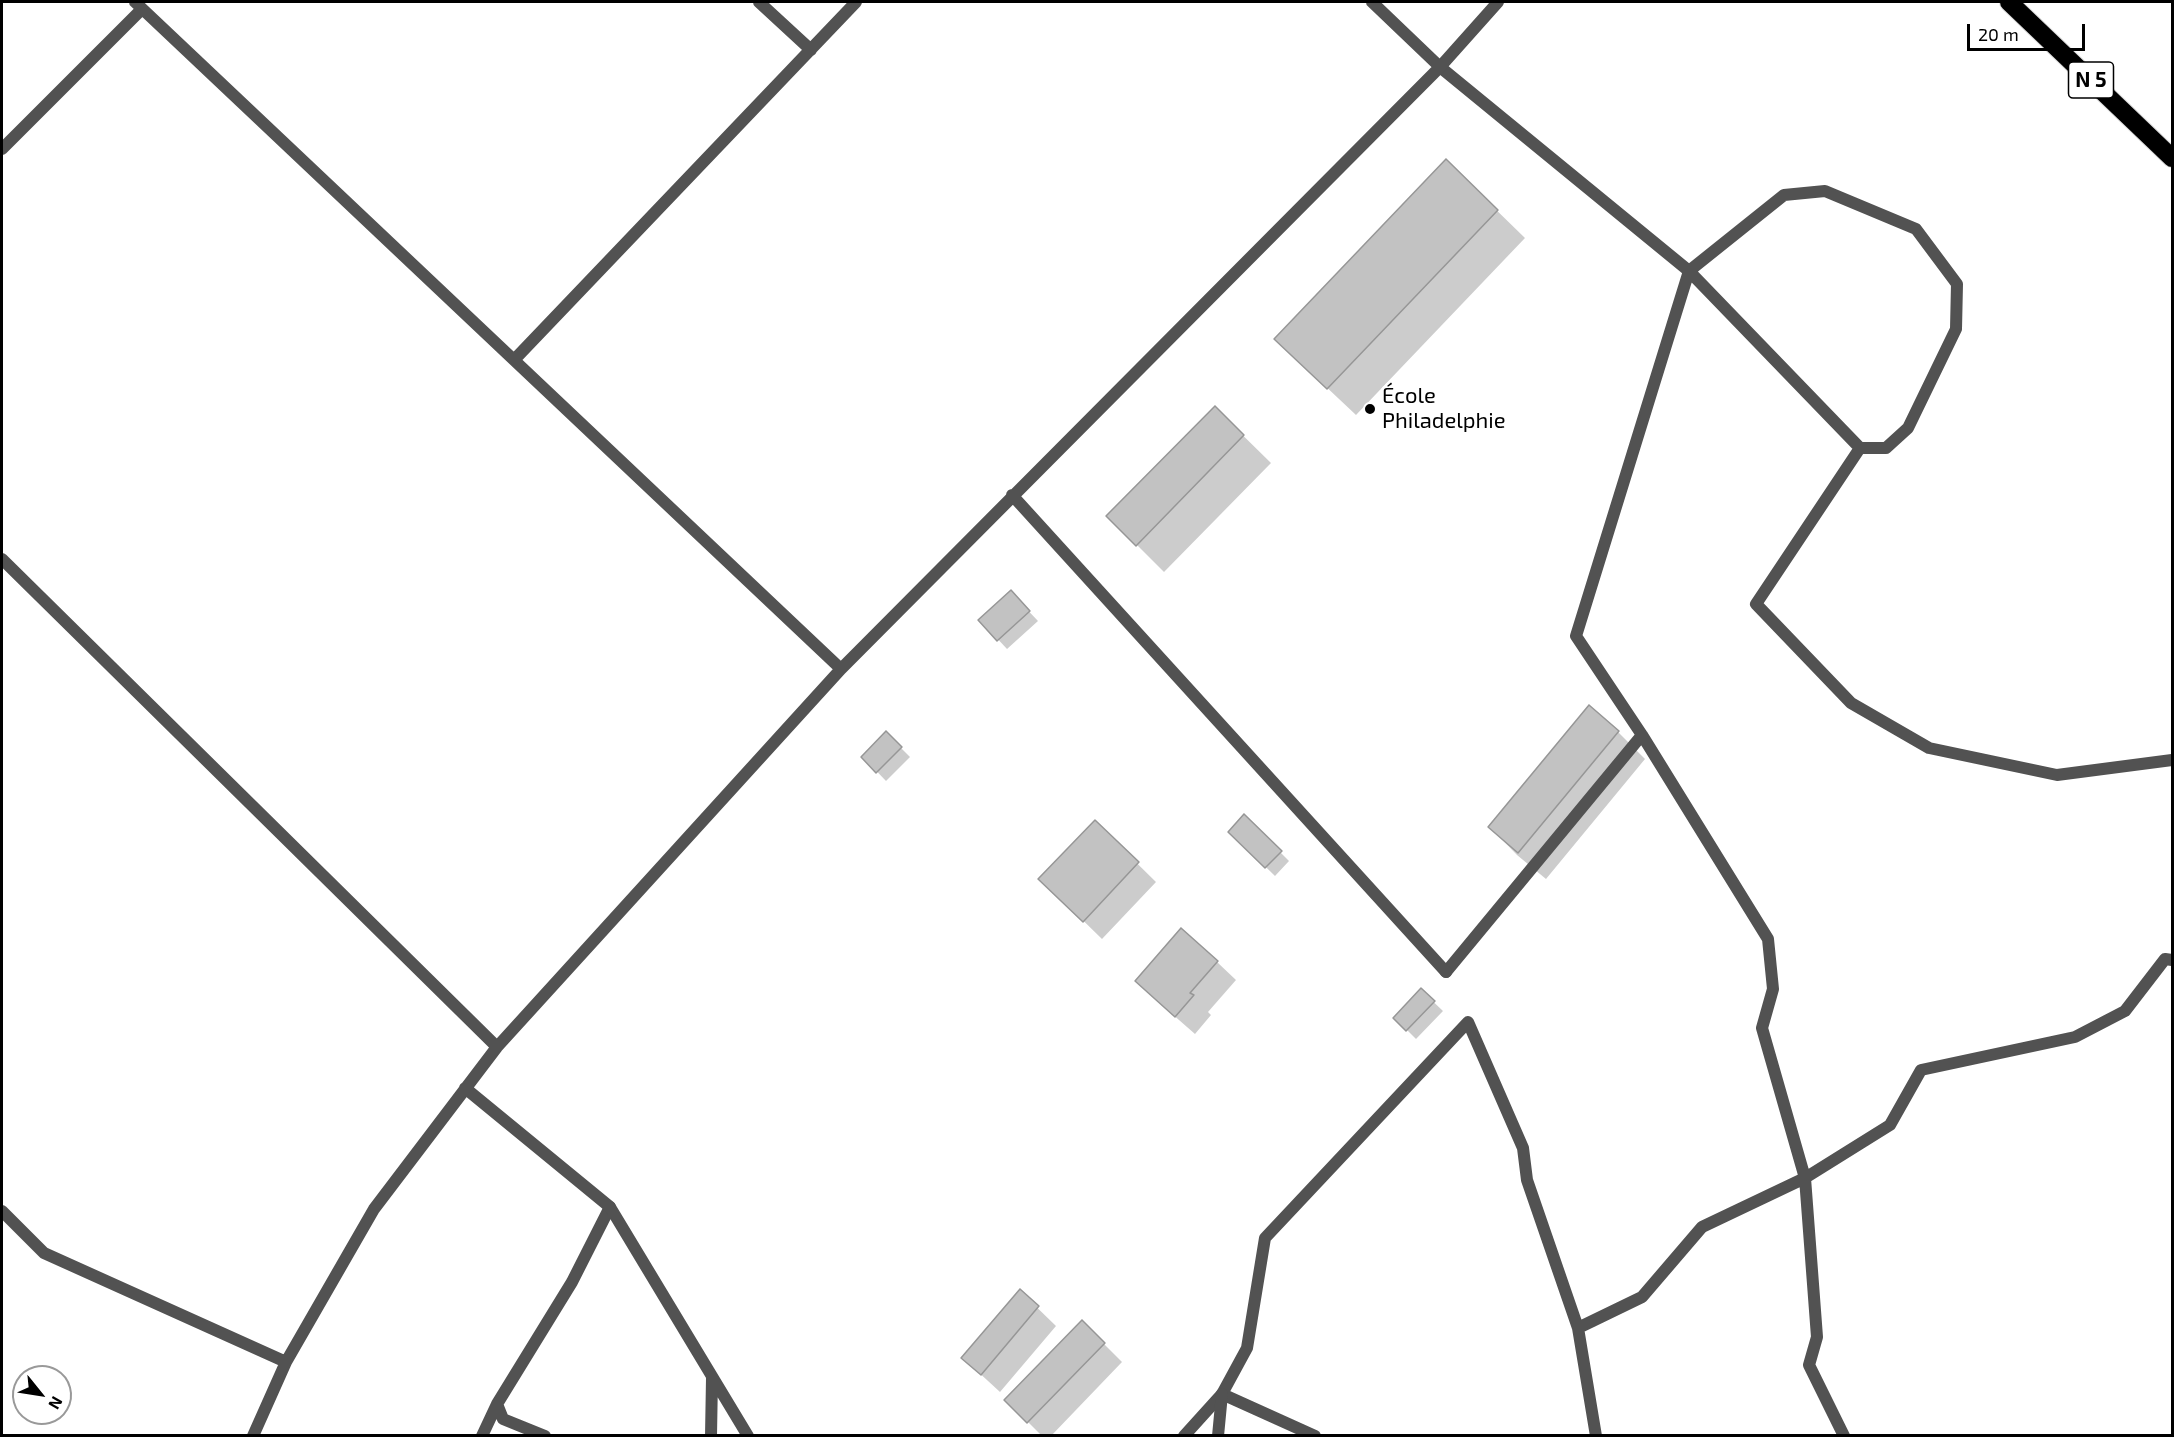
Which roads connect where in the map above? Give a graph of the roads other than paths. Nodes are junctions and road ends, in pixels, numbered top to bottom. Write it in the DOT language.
graph roads {
  1 [pos="759,2"];
  2 [pos="856,2"];
  3 [pos="1372,2"];
  4 [pos="1498,2"];
  5 [pos="2009,2"];
  6 [pos="138,5"];
  7 [pos="811,50"];
  8 [pos="1440,67"];
  9 [pos="2,149"];
  10 [pos="2172,158"];
  11 [pos="1689,271"];
  12 [pos="514,360"];
  13 [pos="1860,448"];
  14 [pos="1012,495"];
  15 [pos="2,559"];
  16 [pos="841,669"];
  17 [pos="1642,735"];
  18 [pos="2172,760"];
  19 [pos="2172,960"];
  20 [pos="497,1047"];
  21 [pos="465,1088"];
  22 [pos="1805,1178"];
  23 [pos="610,1207"];
  24 [pos="2,1211"];
  25 [pos="1578,1328"];
  26 [pos="286,1362"];
  27 [pos="712,1377"];
  28 [pos="1222,1394"];
  29 [pos="497,1404"];
  30 [pos="253,1436"];
  31 [pos="482,1436"];
  32 [pos="545,1436"];
  33 [pos="711,1436"];
  34 [pos="748,1436"];
  35 [pos="1184,1436"];
  36 [pos="1218,1436"];
  37 [pos="1315,1436"];
  38 [pos="1596,1436"];
  39 [pos="1844,1436"];
  1 -- 7 [label="street"];
  2 -- 7 [label="street"];
  3 -- 8 [label="street"];
  4 -- 8 [label="street"];
  5 -- 10 [label="highway, N 5"];
  6 -- 9 [label="street"];
  6 -- 12 [label="street"];
  7 -- 12 [label="street"];
  8 -- 11 [label="street"];
  8 -- 14 [label="street"];
  11 -- 13 [label="street"];
  11 -- 13 [label="street"];
  11 -- 17 [label="street"];
  12 -- 16 [label="street"];
  13 -- 18 [label="street"];
  14 -- 16 [label="street"];
  14 -- 17 [label="street"];
  15 -- 20 [label="street"];
  16 -- 20 [label="street"];
  17 -- 22 [label="street"];
  19 -- 22 [label="street"];
  20 -- 21 [label="street"];
  21 -- 23 [label="street"];
  21 -- 26 [label="street"];
  22 -- 25 [label="street"];
  22 -- 39 [label="street"];
  23 -- 27 [label="street"];
  23 -- 29 [label="street"];
  24 -- 26 [label="street"];
  25 -- 28 [label="street"];
  25 -- 38 [label="street"];
  26 -- 30 [label="street"];
  27 -- 33 [label="street"];
  27 -- 34 [label="street"];
  28 -- 35 [label="street"];
  28 -- 36 [label="street"];
  28 -- 37 [label="street"];
  29 -- 31 [label="street"];
  29 -- 32 [label="street"];
}
